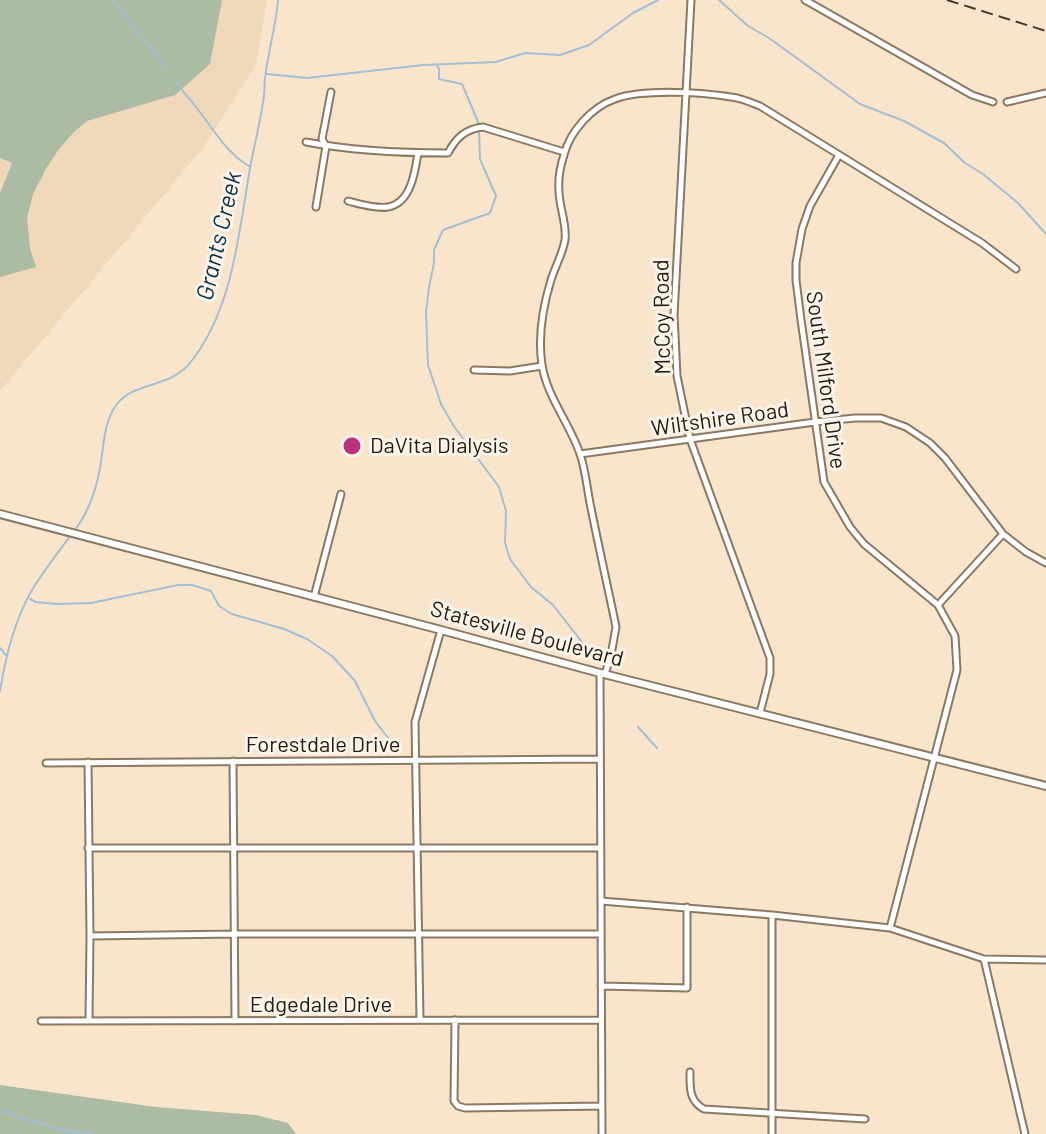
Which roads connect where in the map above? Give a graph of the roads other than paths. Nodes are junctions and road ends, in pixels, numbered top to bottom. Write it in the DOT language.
graph roads {
  1 [pos="691,0"];
  2 [pos="805,0"];
  3 [pos="331,92"];
  4 [pos="685,93"];
  5 [pos="1046,93"];
  6 [pos="993,102"];
  7 [pos="1007,102"];
  8 [pos="306,142"];
  9 [pos="326,146"];
  10 [pos="564,152"];
  11 [pos="418,153"];
  12 [pos="839,155"];
  13 [pos="348,201"];
  14 [pos="316,207"];
  15 [pos="1016,269"];
  16 [pos="542,366"];
  17 [pos="474,370"];
  18 [pos="815,422"];
  19 [pos="690,439"];
  20 [pos="580,454"];
  21 [pos="341,494"];
  22 [pos="0,514"];
  23 [pos="1003,534"];
  24 [pos="1046,563"];
  25 [pos="314,597"];
  26 [pos="938,605"];
  27 [pos="441,630"];
  28 [pos="602,674"];
  29 [pos="760,713"];
  30 [pos="936,757"];
  31 [pos="599,759"];
  32 [pos="233,761"];
  33 [pos="416,761"];
  34 [pos="88,762"];
  35 [pos="46,763"];
  36 [pos="1046,786"];
  37 [pos="416,847"];
  38 [pos="88,848"];
  39 [pos="234,848"];
  40 [pos="600,848"];
  41 [pos="601,901"];
  42 [pos="687,907"];
  43 [pos="772,915"];
  44 [pos="890,928"];
  45 [pos="235,934"];
  46 [pos="418,934"];
  47 [pos="601,934"];
  48 [pos="90,936"];
  49 [pos="984,959"];
  50 [pos="1046,960"];
  51 [pos="601,986"];
  52 [pos="420,1020"];
  53 [pos="455,1020"];
  54 [pos="601,1020"];
  55 [pos="41,1021"];
  56 [pos="89,1021"];
  57 [pos="235,1021"];
  58 [pos="690,1072"];
  59 [pos="602,1106"];
  60 [pos="772,1114"];
  61 [pos="865,1119"];
  62 [pos="602,1134"];
  63 [pos="772,1134"];
  64 [pos="1025,1134"];
  1 -- 4 [label="street, McCoy Road"];
  2 -- 6 [label="street"];
  3 -- 9 [label="street"];
  4 -- 10 [label="street"];
  4 -- 12 [label="street"];
  4 -- 19 [label="street, McCoy Road"];
  5 -- 7 [label="street"];
  8 -- 9 [label="street"];
  9 -- 11 [label="street"];
  9 -- 14 [label="street"];
  10 -- 11 [label="street"];
  10 -- 16 [label="street"];
  11 -- 13 [label="street"];
  12 -- 15 [label="street"];
  12 -- 18 [label="street, South Milford Drive"];
  16 -- 17 [label="street"];
  16 -- 20 [label="street"];
  18 -- 19 [label="street, Wiltshire Road"];
  18 -- 23 [label="street, Wiltshire Road"];
  18 -- 26 [label="street, South Milford Drive"];
  19 -- 20 [label="street, Wiltshire Road"];
  19 -- 29 [label="street, McCoy Road"];
  20 -- 28 [label="street"];
  21 -- 25 [label="street"];
  22 -- 25 [label="main road, Statesville Boulevard"];
  23 -- 24 [label="street, Wiltshire Road"];
  23 -- 26 [label="street"];
  25 -- 27 [label="main road, Statesville Boulevard"];
  26 -- 30 [label="street, South Milford Drive"];
  27 -- 28 [label="main road, Statesville Boulevard"];
  27 -- 33 [label="street"];
  28 -- 29 [label="main road, Statesville Boulevard"];
  28 -- 31 [label="street"];
  29 -- 30 [label="main road, Statesville Boulevard"];
  30 -- 36 [label="main road, Statesville Boulevard"];
  30 -- 44 [label="street, South Milford Drive"];
  31 -- 33 [label="street, Forestdale Drive"];
  31 -- 40 [label="street"];
  32 -- 33 [label="street, Forestdale Drive"];
  32 -- 34 [label="street, Forestdale Drive"];
  32 -- 39 [label="street"];
  33 -- 37 [label="street"];
  34 -- 35 [label="street, Forestdale Drive"];
  34 -- 38 [label="street"];
  37 -- 39 [label="street"];
  37 -- 40 [label="street"];
  37 -- 46 [label="street"];
  38 -- 39 [label="street"];
  38 -- 48 [label="street"];
  39 -- 45 [label="street"];
  40 -- 41 [label="street"];
  41 -- 42 [label="street"];
  41 -- 47 [label="street"];
  42 -- 43 [label="street"];
  42 -- 51 [label="street"];
  43 -- 44 [label="street"];
  43 -- 60 [label="street"];
  44 -- 49 [label="street"];
  45 -- 46 [label="street"];
  45 -- 48 [label="street"];
  45 -- 57 [label="street"];
  46 -- 47 [label="street"];
  46 -- 52 [label="street"];
  47 -- 51 [label="street"];
  48 -- 56 [label="street"];
  49 -- 50 [label="street"];
  49 -- 64 [label="street"];
  51 -- 54 [label="street"];
  52 -- 53 [label="street, Edgedale Drive"];
  52 -- 57 [label="street, Edgedale Drive"];
  53 -- 54 [label="street, Edgedale Drive"];
  53 -- 59 [label="street"];
  54 -- 59 [label="street"];
  55 -- 56 [label="street, Edgedale Drive"];
  56 -- 57 [label="street, Edgedale Drive"];
  58 -- 60 [label="street"];
  59 -- 62 [label="street"];
  60 -- 61 [label="street"];
  60 -- 63 [label="street"];
}
